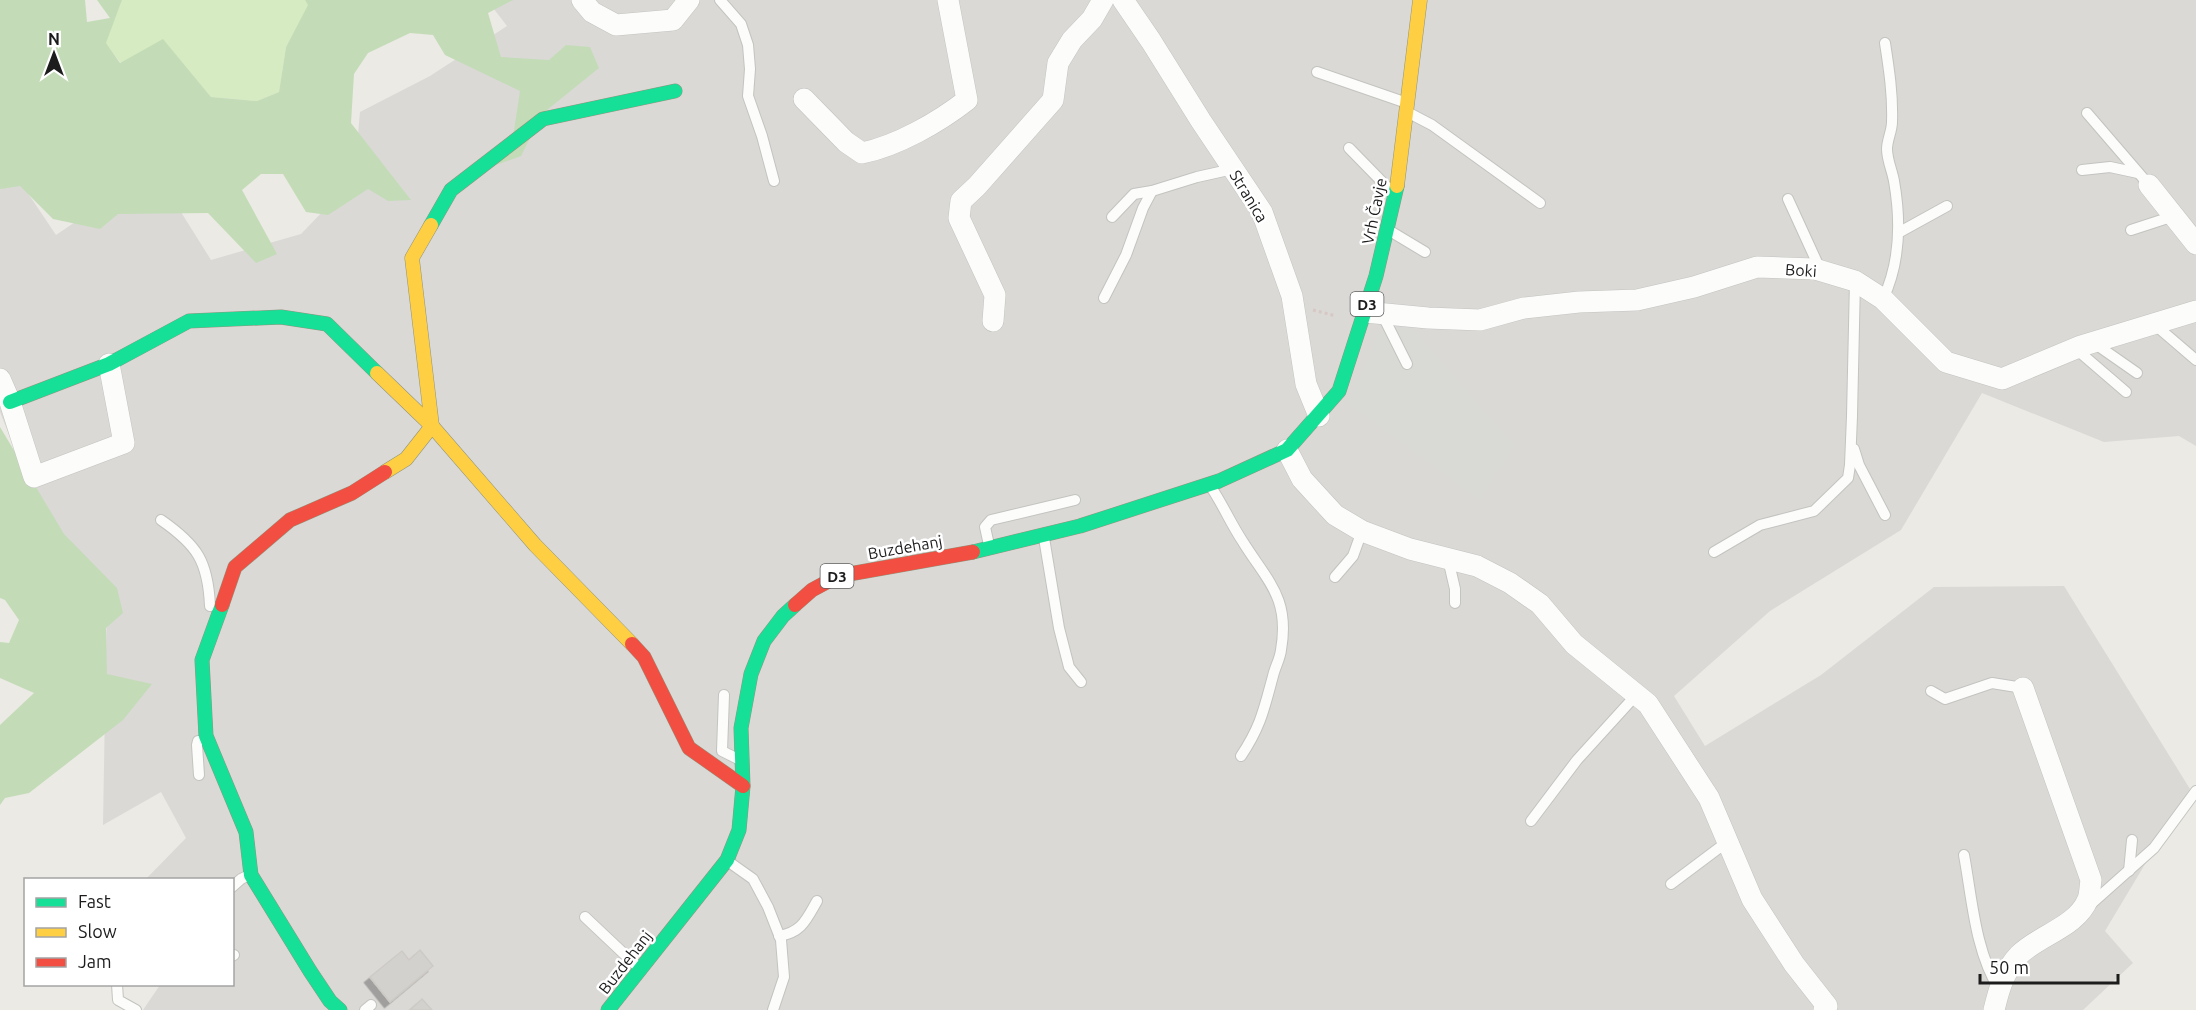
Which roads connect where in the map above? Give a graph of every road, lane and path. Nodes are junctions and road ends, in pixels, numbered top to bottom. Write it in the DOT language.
graph roads {
  1 [pos="582,0"];
  2 [pos="689,0"];
  3 [pos="720,0"];
  4 [pos="948,0"];
  5 [pos="1103,0"];
  6 [pos="1122,0"];
  7 [pos="1420,0"];
  8 [pos="1885,43"];
  9 [pos="1317,72"];
  10 [pos="675,91"];
  11 [pos="804,99"];
  12 [pos="1408,108"];
  13 [pos="2087,113"];
  14 [pos="1350,148"];
  15 [pos="1233,169"];
  16 [pos="2082,170"];
  17 [pos="2144,179"];
  18 [pos="774,181"];
  19 [pos="1152,191"];
  20 [pos="1395,195"];
  21 [pos="1788,199"];
  22 [pos="1540,203"];
  23 [pos="1947,206"];
  24 [pos="2174,216"];
  25 [pos="1112,217"];
  26 [pos="1387,229"];
  27 [pos="2131,230"];
  28 [pos="1898,233"];
  29 [pos="2196,244"];
  30 [pos="1425,252"];
  31 [pos="1821,270"];
  32 [pos="1855,281"];
  33 [pos="1104,298"];
  34 [pos="1883,298"];
  35 [pos="1311,309"];
  36 [pos="2196,310"];
  37 [pos="1373,313"];
  38 [pos="1341,318"];
  39 [pos="993,321"];
  40 [pos="2154,324"];
  41 [pos="2085,345"];
  42 [pos="2196,360"];
  43 [pos="109,364"];
  44 [pos="1407,364"];
  45 [pos="2137,373"];
  46 [pos="0,379"];
  47 [pos="2126,392"];
  48 [pos="10,402"];
  49 [pos="1319,416"];
  50 [pos="432,426"];
  51 [pos="1852,440"];
  52 [pos="1287,450"];
  53 [pos="1209,484"];
  54 [pos="1075,500"];
  55 [pos="1885,515"];
  56 [pos="161,520"];
  57 [pos="1362,531"];
  58 [pos="1044,534"];
  59 [pos="990,548"];
  60 [pos="1714,552"];
  61 [pos="1448,558"];
  62 [pos="1335,577"];
  63 [pos="1455,603"];
  64 [pos="212,633"];
  65 [pos="1081,682"];
  66 [pos="2023,688"];
  67 [pos="1931,691"];
  68 [pos="724,694"];
  69 [pos="1637,694"];
  70 [pos="206,736"];
  71 [pos="1241,756"];
  72 [pos="742,761"];
  73 [pos="199,775"];
  74 [pos="743,786"];
  75 [pos="2196,791"];
  76 [pos="1531,821"];
  77 [pos="2132,840"];
  78 [pos="1727,842"];
  79 [pos="1964,855"];
  80 [pos="726,860"];
  81 [pos="2129,871"];
  82 [pos="251,875"];
  83 [pos="1671,884"];
  84 [pos="234,885"];
  85 [pos="817,902"];
  86 [pos="2080,913"];
  87 [pos="585,917"];
  88 [pos="779,936"];
  89 [pos="641,969"];
  90 [pos="117,986"];
  91 [pos="2000,989"];
  92 [pos="1828,1009"];
  93 [pos="136,1010"];
  94 [pos="340,1010"];
  95 [pos="608,1010"];
  96 [pos="773,1010"];
  97 [pos="1994,1010"];
  1 -- 2 [label="street"];
  3 -- 18 [label="lane"];
  4 -- 11 [label="street"];
  5 -- 39 [label="street"];
  6 -- 15 [label="street, Stranica"];
  7 -- 12 [label="street, Vrh Čavje / D3"];
  8 -- 28 [label="lane"];
  9 -- 12 [label="lane"];
  10 -- 50 [label="street"];
  12 -- 20 [label="street, Vrh Čavje / D3"];
  12 -- 22 [label="lane"];
  13 -- 17 [label="lane"];
  14 -- 20 [label="lane"];
  15 -- 19 [label="lane"];
  15 -- 49 [label="street, Stranica"];
  16 -- 17 [label="lane"];
  17 -- 24 [label="street"];
  19 -- 25 [label="lane"];
  19 -- 33 [label="lane"];
  20 -- 26 [label="street, Vrh Čavje / D3"];
  21 -- 31 [label="lane"];
  23 -- 28 [label="lane"];
  24 -- 27 [label="lane"];
  24 -- 29 [label="street"];
  26 -- 30 [label="lane"];
  26 -- 37 [label="street, Vrh Čavje / D3"];
  28 -- 34 [label="lane"];
  31 -- 32 [label="street, Boki"];
  31 -- 37 [label="street, Boki"];
  32 -- 34 [label="street, Boki"];
  32 -- 51 [label="lane"];
  34 -- 41 [label="street, Boki"];
  35 -- 38 [label="path"];
  36 -- 40 [label="street, Boki"];
  37 -- 44 [label="lane"];
  37 -- 49 [label="street, Vrh Čavje / D3"];
  40 -- 41 [label="street, Boki"];
  40 -- 42 [label="lane"];
  41 -- 45 [label="lane"];
  41 -- 47 [label="lane"];
  43 -- 48 [label="street"];
  43 -- 48 [label="street"];
  43 -- 50 [label="street"];
  46 -- 48 [label="street"];
  49 -- 52 [label="street, Buzdehanj / D3"];
  50 -- 64 [label="street"];
  50 -- 74 [label="street"];
  51 -- 55 [label="lane"];
  51 -- 60 [label="lane"];
  52 -- 53 [label="street, Buzdehanj / D3"];
  52 -- 57 [label="street"];
  53 -- 58 [label="street, Buzdehanj / D3"];
  53 -- 71 [label="lane"];
  54 -- 59 [label="lane"];
  56 -- 64 [label="lane"];
  57 -- 61 [label="street"];
  57 -- 62 [label="lane"];
  58 -- 59 [label="street, Buzdehanj / D3"];
  58 -- 65 [label="lane"];
  59 -- 72 [label="street, Buzdehanj / D3"];
  61 -- 63 [label="lane"];
  61 -- 69 [label="street"];
  64 -- 70 [label="street"];
  66 -- 67 [label="lane"];
  66 -- 86 [label="street"];
  68 -- 72 [label="lane"];
  69 -- 76 [label="lane"];
  69 -- 78 [label="street"];
  70 -- 73 [label="lane"];
  70 -- 82 [label="street"];
  72 -- 74 [label="street, Buzdehanj / D3"];
  74 -- 80 [label="street, Buzdehanj / D3"];
  75 -- 81 [label="lane"];
  77 -- 81 [label="lane"];
  78 -- 83 [label="lane"];
  78 -- 92 [label="street"];
  79 -- 91 [label="lane"];
  80 -- 88 [label="lane"];
  80 -- 89 [label="street, Buzdehanj / D3"];
  81 -- 86 [label="lane"];
  82 -- 84 [label="lane"];
  82 -- 94 [label="street"];
  85 -- 88 [label="lane"];
  86 -- 91 [label="street"];
  87 -- 89 [label="lane"];
  88 -- 96 [label="lane"];
  89 -- 95 [label="street, Buzdehanj / D3"];
  90 -- 93 [label="lane"];
  91 -- 97 [label="street"];
}
